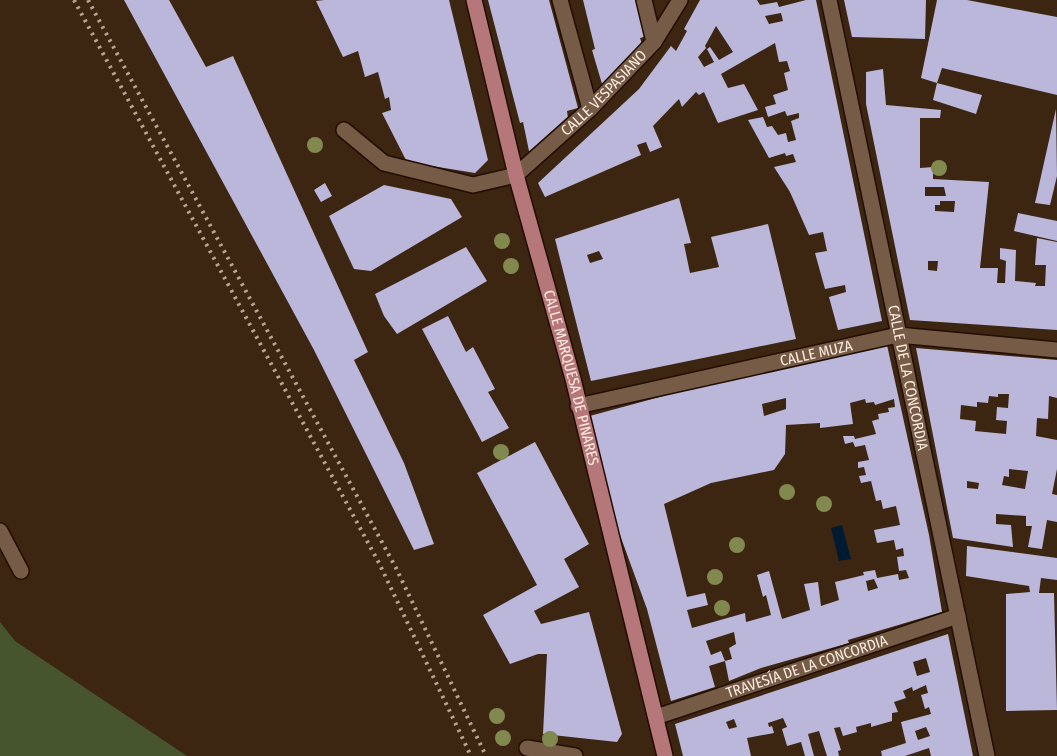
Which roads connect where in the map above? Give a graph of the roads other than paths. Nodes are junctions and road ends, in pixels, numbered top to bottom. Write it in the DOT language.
graph roads {
  1 [pos="474,0"];
  2 [pos="560,0"];
  3 [pos="644,0"];
  4 [pos="680,0"];
  5 [pos="829,0"];
  6 [pos="654,42"];
  7 [pos="590,109"];
  8 [pos="344,130"];
  9 [pos="516,175"];
  10 [pos="898,335"];
  11 [pos="1057,350"];
  12 [pos="578,406"];
  13 [pos="0,531"];
  14 [pos="21,571"];
  15 [pos="958,616"];
  16 [pos="656,717"];
  17 [pos="527,748"];
  18 [pos="575,756"];
  19 [pos="666,756"];
  20 [pos="987,756"];
  1 -- 9 [label="main road, CALLE MARQUESA DE PINARES"];
  2 -- 7 [label="street"];
  3 -- 6 [label="street"];
  4 -- 6 [label="street, CALLE VESPASIANO"];
  5 -- 10 [label="street, CALLE DE LA CONCORDIA"];
  6 -- 7 [label="street, CALLE VESPASIANO"];
  7 -- 9 [label="street, CALLE VESPASIANO"];
  8 -- 9 [label="street"];
  9 -- 12 [label="main road, CALLE MARQUESA DE PINARES"];
  10 -- 11 [label="street, CALLE MUZA"];
  10 -- 12 [label="street, CALLE MUZA"];
  10 -- 15 [label="street, CALLE DE LA CONCORDIA"];
  12 -- 16 [label="main road, CALLE MARQUESA DE PINARES"];
  13 -- 14 [label="street"];
  15 -- 16 [label="street, TRAVESÍA DE LA CONCORDIA"];
  15 -- 20 [label="street, CALLE DE LA CONCORDIA"];
  16 -- 19 [label="main road, CALLE MARQUESA DE PINARES"];
  17 -- 18 [label="street"];
}
